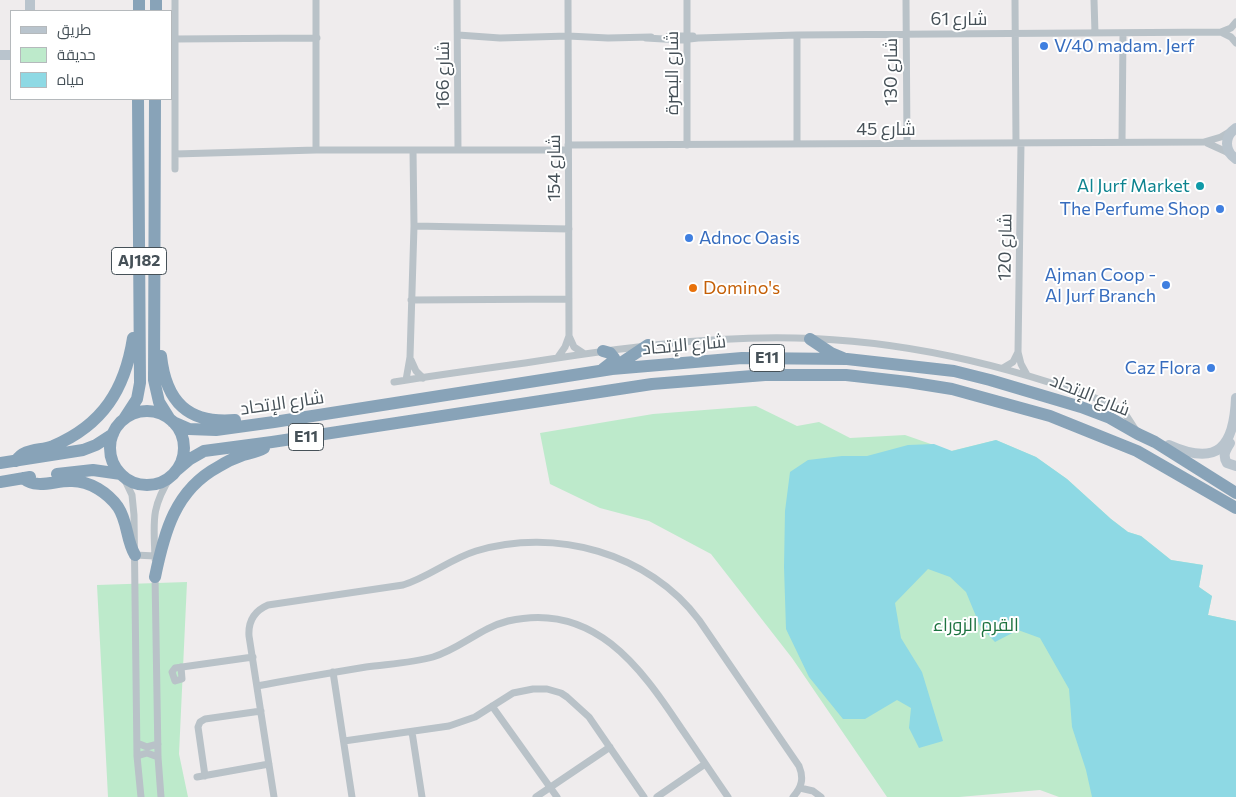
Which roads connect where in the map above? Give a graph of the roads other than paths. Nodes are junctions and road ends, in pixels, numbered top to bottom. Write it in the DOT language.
graph roads {
  1 [pos="175,0"];
  2 [pos="316,0"];
  3 [pos="457,0"];
  4 [pos="568,0"];
  5 [pos="687,0"];
  6 [pos="906,0"];
  7 [pos="1015,0"];
  8 [pos="1094,0"];
  9 [pos="1236,22"];
  10 [pos="1221,32"];
  11 [pos="1094,33"];
  12 [pos="1123,33"];
  13 [pos="906,34"];
  14 [pos="1015,34"];
  15 [pos="796,35"];
  16 [pos="317,38"];
  17 [pos="458,38"];
  18 [pos="568,38"];
  19 [pos="687,38"];
  20 [pos="175,40"];
  21 [pos="1236,42"];
  22 [pos="138,100"];
  23 [pos="155,100"];
  24 [pos="1234,128"];
  25 [pos="1122,142"];
  26 [pos="1204,142"];
  27 [pos="1018,143"];
  28 [pos="797,144"];
  29 [pos="907,144"];
  30 [pos="687,145"];
  31 [pos="568,147"];
  32 [pos="316,150"];
  33 [pos="413,150"];
  34 [pos="458,150"];
  35 [pos="175,154"];
  36 [pos="1234,158"];
  37 [pos="175,169"];
  38 [pos="414,226"];
  39 [pos="569,230"];
  40 [pos="569,299"];
  41 [pos="139,300"];
  42 [pos="411,300"];
  43 [pos="155,322"];
  44 [pos="569,336"];
  45 [pos="810,338"];
  46 [pos="648,345"];
  47 [pos="603,350"];
  48 [pos="1018,352"];
  49 [pos="585,354"];
  50 [pos="410,357"];
  51 [pos="558,357"];
  52 [pos="847,359"];
  53 [pos="1003,368"];
  54 [pos="607,369"];
  55 [pos="1027,374"];
  56 [pos="423,378"];
  57 [pos="406,380"];
  58 [pos="394,382"];
  59 [pos="1236,398"];
  60 [pos="124,419"];
  61 [pos="171,420"];
  62 [pos="274,422"];
  63 [pos="1232,432"];
  64 [pos="113,434"];
  65 [pos="1138,434"];
  66 [pos="272,442"];
  67 [pos="1155,442"];
  68 [pos="16,461"];
  69 [pos="0,463"];
  70 [pos="1236,466"];
  71 [pos="174,473"];
  72 [pos="122,475"];
  73 [pos="23,478"];
  74 [pos="0,482"];
  75 [pos="1236,493"];
  76 [pos="1236,508"];
  77 [pos="135,555"];
  78 [pos="155,556"];
  79 [pos="155,577"];
  80 [pos="252,657"];
  81 [pos="181,668"];
  82 [pos="333,672"];
  83 [pos="258,686"];
  84 [pos="492,706"];
  85 [pos="261,711"];
  86 [pos="412,732"];
  87 [pos="344,741"];
  88 [pos="137,743"];
  89 [pos="158,744"];
  90 [pos="610,747"];
  91 [pos="137,756"];
  92 [pos="158,757"];
  93 [pos="269,764"];
  94 [pos="706,764"];
  95 [pos="550,788"];
  96 [pos="800,788"];
  97 [pos="140,797"];
  98 [pos="161,797"];
  99 [pos="274,797"];
  100 [pos="352,797"];
  101 [pos="422,797"];
  102 [pos="536,797"];
  103 [pos="557,797"];
  104 [pos="644,797"];
  105 [pos="657,797"];
  106 [pos="728,797"];
  107 [pos="793,797"];
  108 [pos="821,797"];
  1 -- 20 [label="street"];
  2 -- 16 [label="street"];
  3 -- 17 [label="street, شارع 166"];
  4 -- 18 [label="street, شارع 154"];
  5 -- 19 [label="street, شارع البصرة"];
  6 -- 13 [label="street, شارع 130"];
  7 -- 14 [label="street, شارع 120"];
  8 -- 11 [label="street"];
  9 -- 10 [label="street"];
  10 -- 12 [label="street, شارع 61"];
  10 -- 21 [label="street"];
  11 -- 12 [label="street, شارع 61"];
  11 -- 14 [label="street, شارع 61"];
  12 -- 25 [label="street"];
  13 -- 14 [label="street, شارع 61"];
  13 -- 15 [label="street, شارع 61"];
  13 -- 29 [label="street, شارع 130"];
  14 -- 27 [label="street, شارع 120"];
  15 -- 19 [label="street, شارع 61"];
  15 -- 28 [label="street"];
  16 -- 20 [label="street"];
  16 -- 32 [label="street"];
  17 -- 18 [label="street, شارع 61"];
  17 -- 34 [label="street, شارع 166"];
  18 -- 19 [label="street, شارع 61"];
  18 -- 31 [label="street, شارع 154"];
  19 -- 30 [label="street, شارع البصرة"];
  20 -- 35 [label="street"];
  22 -- 41 [label="highway, AJ182"];
  23 -- 43 [label="highway, AJ182"];
  24 -- 26 [label="street, شارع 45"];
  24 -- 36 [label="street"];
  25 -- 26 [label="street, شارع 45"];
  25 -- 27 [label="street, شارع 45"];
  26 -- 36 [label="street, شارع 45"];
  27 -- 29 [label="street, شارع 45"];
  27 -- 48 [label="street, شارع 120"];
  28 -- 29 [label="street, شارع 45"];
  28 -- 30 [label="street, شارع 45"];
  30 -- 31 [label="street, شارع 45"];
  31 -- 34 [label="street, شارع 45"];
  31 -- 39 [label="street, شارع 154"];
  32 -- 33 [label="street, شارع 45"];
  32 -- 35 [label="street, شارع 45"];
  33 -- 34 [label="street, شارع 45"];
  33 -- 38 [label="street"];
  35 -- 37 [label="street"];
  38 -- 39 [label="street"];
  38 -- 42 [label="street"];
  39 -- 40 [label="street, شارع 154"];
  40 -- 42 [label="street"];
  40 -- 44 [label="street, شارع 154"];
  41 -- 60 [label="highway, AJ182"];
  41 -- 68 [label="highway"];
  42 -- 50 [label="street"];
  43 -- 61 [label="highway, AJ182"];
  43 -- 62 [label="highway"];
  44 -- 49 [label="street"];
  44 -- 51 [label="street, شارع 154"];
  45 -- 46 [label="street"];
  45 -- 52 [label="highway"];
  45 -- 53 [label="street"];
  46 -- 47 [label="street"];
  46 -- 54 [label="highway"];
  47 -- 49 [label="street"];
  47 -- 54 [label="highway"];
  48 -- 53 [label="street"];
  48 -- 55 [label="street, شارع 120"];
  49 -- 51 [label="street"];
  50 -- 56 [label="street"];
  50 -- 57 [label="street"];
  51 -- 56 [label="street"];
  52 -- 54 [label="highway, شارع الإتحاد / E11"];
  52 -- 65 [label="highway, شارع الإتحاد / E11"];
  53 -- 55 [label="street"];
  54 -- 62 [label="highway, شارع الإتحاد / E11"];
  55 -- 65 [label="street"];
  56 -- 57 [label="street"];
  57 -- 58 [label="street"];
  59 -- 63 [label="street"];
  60 -- 61 [label="highway"];
  60 -- 64 [label="highway"];
  61 -- 62 [label="highway, شارع الإتحاد / E11"];
  61 -- 71 [label="highway"];
  63 -- 67 [label="street"];
  63 -- 70 [label="street"];
  64 -- 68 [label="highway"];
  64 -- 72 [label="highway"];
  65 -- 67 [label="highway, شارع الإتحاد / E11"];
  66 -- 71 [label="highway, شارع الإتحاد / E11"];
  66 -- 76 [label="highway, شارع الإتحاد / E11"];
  66 -- 79 [label="highway"];
  67 -- 75 [label="highway, شارع الإتحاد / E11"];
  68 -- 69 [label="highway"];
  71 -- 72 [label="highway"];
  71 -- 78 [label="street"];
  72 -- 73 [label="highway"];
  72 -- 77 [label="street"];
  73 -- 74 [label="highway"];
  73 -- 77 [label="highway"];
  77 -- 78 [label="street"];
  77 -- 88 [label="street"];
  78 -- 79 [label="street"];
  79 -- 89 [label="street"];
  80 -- 81 [label="street"];
  80 -- 83 [label="street"];
  80 -- 96 [label="street"];
  82 -- 83 [label="street"];
  82 -- 87 [label="street"];
  82 -- 94 [label="street"];
  83 -- 85 [label="street"];
  84 -- 86 [label="street"];
  84 -- 90 [label="street"];
  84 -- 95 [label="street"];
  85 -- 93 [label="street"];
  85 -- 93 [label="street"];
  86 -- 87 [label="street"];
  86 -- 101 [label="street"];
  87 -- 100 [label="street"];
  88 -- 89 [label="street"];
  88 -- 91 [label="street"];
  89 -- 92 [label="street"];
  90 -- 95 [label="street"];
  90 -- 104 [label="street"];
  91 -- 92 [label="street"];
  91 -- 97 [label="street"];
  92 -- 98 [label="street"];
  93 -- 99 [label="street"];
  94 -- 105 [label="street"];
  94 -- 106 [label="street"];
  95 -- 102 [label="street"];
  95 -- 103 [label="street"];
  96 -- 107 [label="street"];
  96 -- 108 [label="street"];
}
